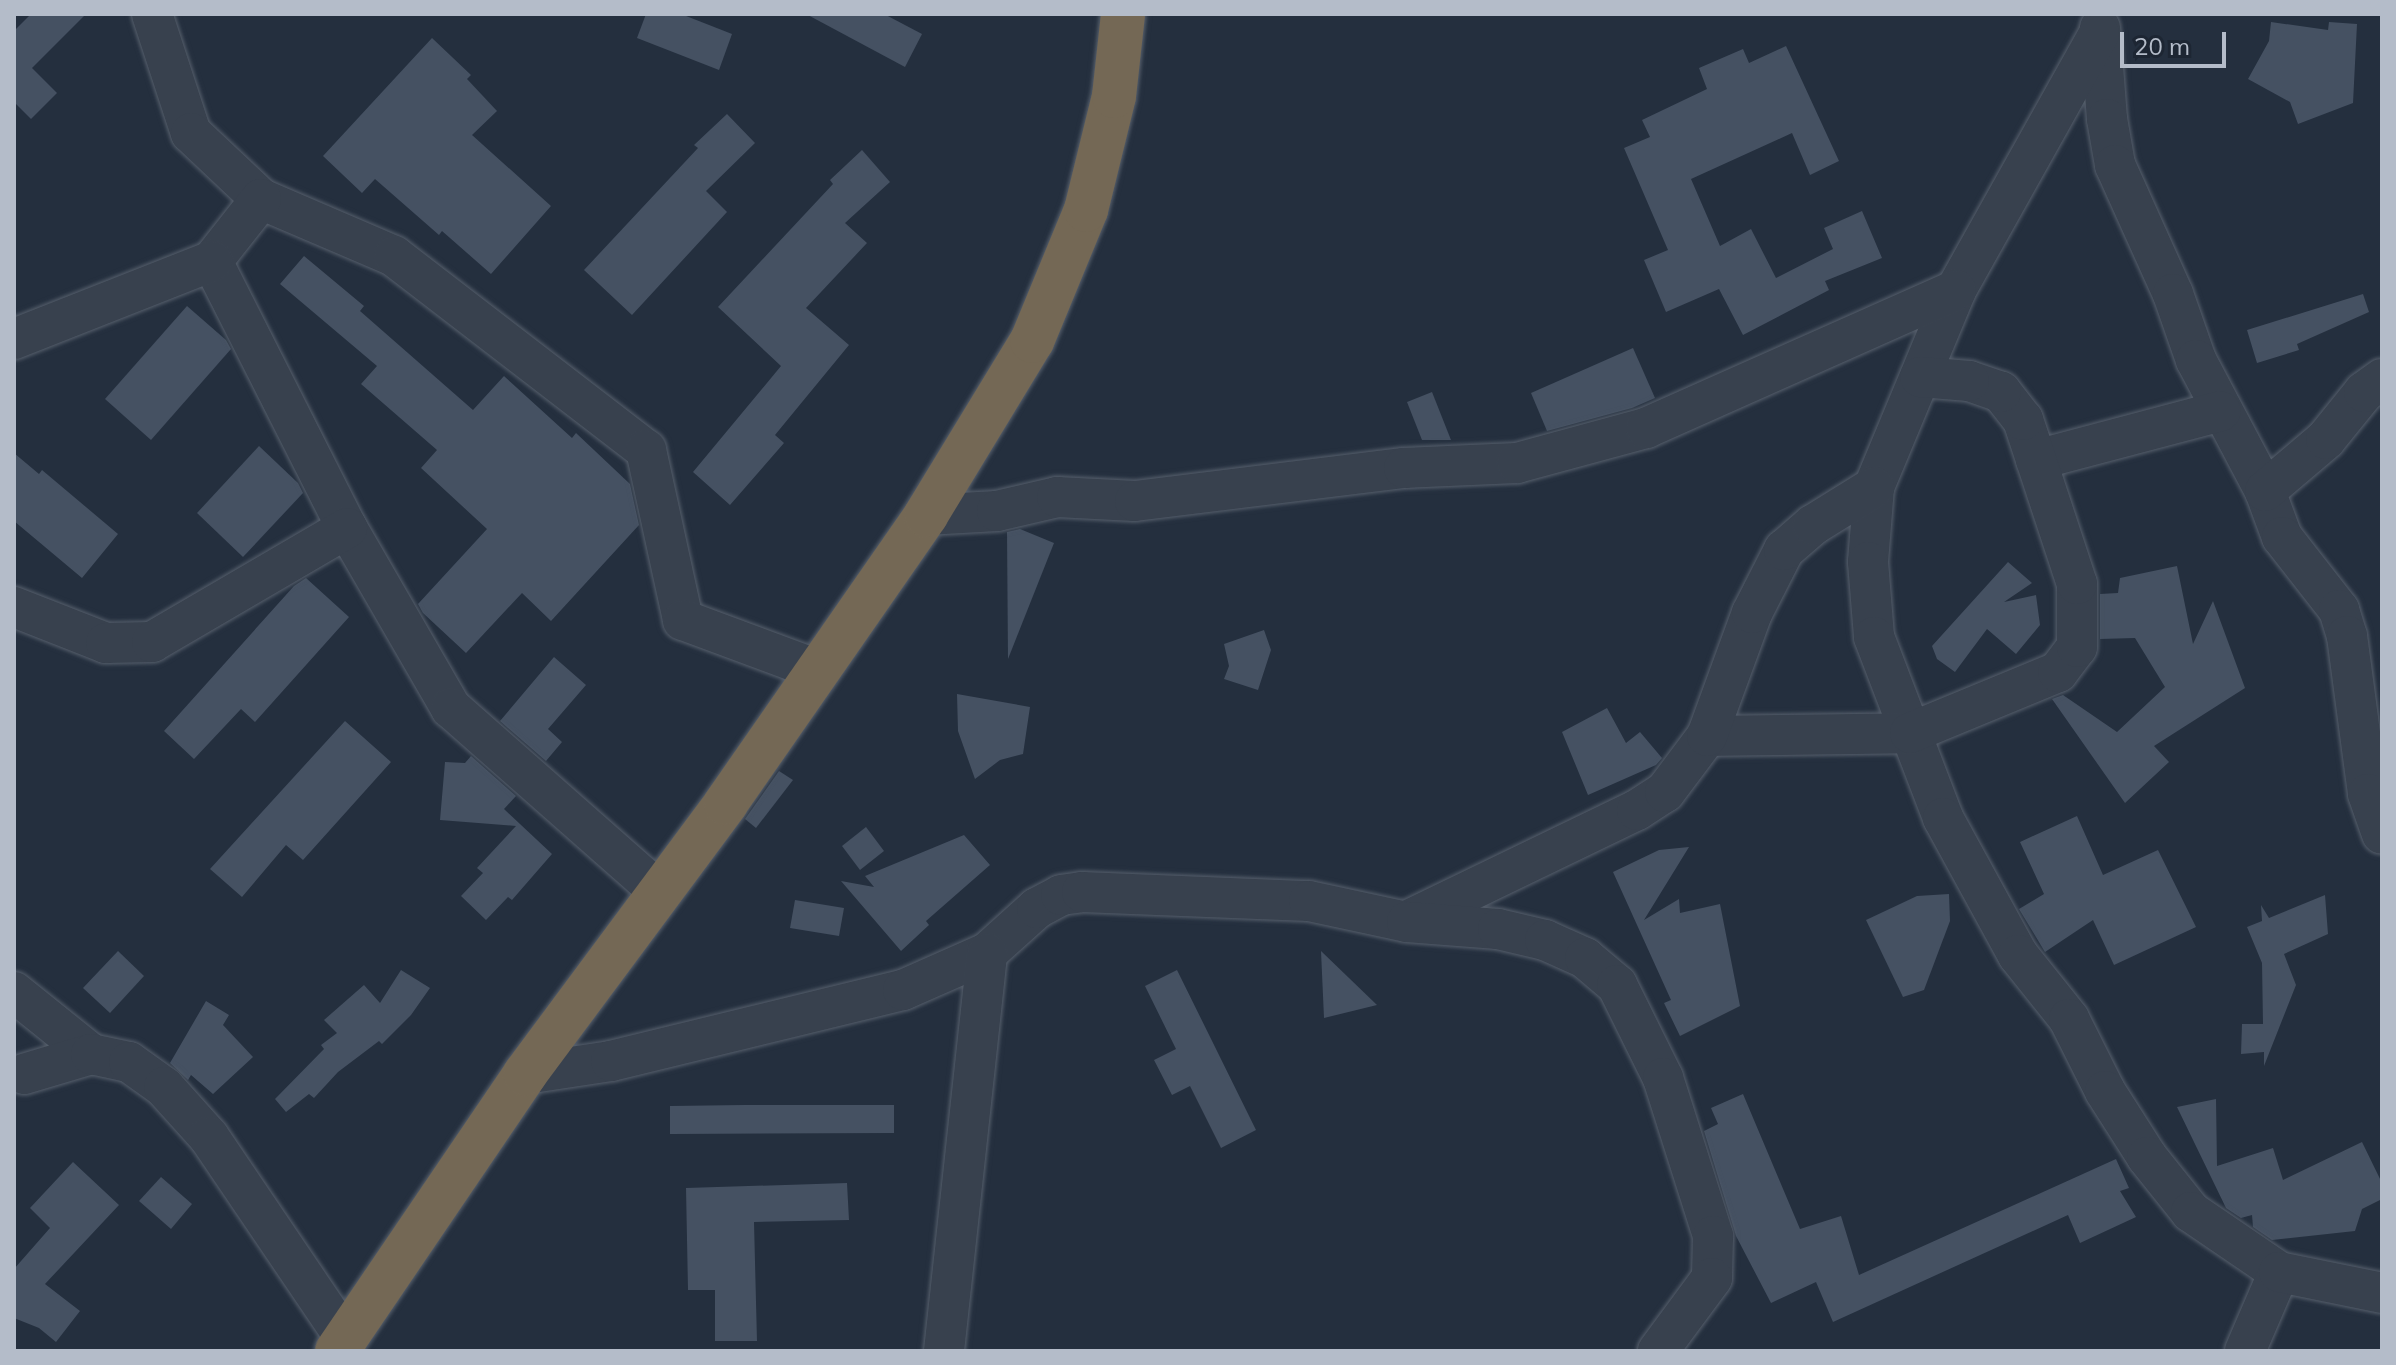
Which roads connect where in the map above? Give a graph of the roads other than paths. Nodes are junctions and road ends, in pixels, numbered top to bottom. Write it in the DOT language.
graph roads {
  1 [pos="152,14"];
  2 [pos="1123,14"];
  3 [pos="2100,24"];
  4 [pos="261,199"];
  5 [pos="212,261"];
  6 [pos="1956,290"];
  7 [pos="14,339"];
  8 [pos="1920,377"];
  9 [pos="2382,379"];
  10 [pos="2221,411"];
  11 [pos="2036,460"];
  12 [pos="1874,487"];
  13 [pos="2265,491"];
  14 [pos="926,515"];
  15 [pos="347,528"];
  16 [pos="14,607"];
  17 [pos="818,670"];
  18 [pos="1910,733"];
  19 [pos="1707,736"];
  20 [pos="2382,834"];
  21 [pos="661,893"];
  22 [pos="1407,922"];
  23 [pos="987,953"];
  24 [pos="14,992"];
  25 [pos="91,1054"];
  26 [pos="24,1074"];
  27 [pos="525,1074"];
  28 [pos="2279,1272"];
  29 [pos="2382,1293"];
  30 [pos="342,1345"];
  31 [pos="944,1351"];
  32 [pos="1658,1351"];
  33 [pos="2245,1351"];
  1 -- 4 [label="street"];
  2 -- 14 [label="highway"];
  3 -- 6 [label="street"];
  3 -- 10 [label="street"];
  4 -- 5 [label="street"];
  4 -- 17 [label="street"];
  5 -- 7 [label="street"];
  5 -- 15 [label="street"];
  6 -- 8 [label="street"];
  6 -- 14 [label="street"];
  8 -- 11 [label="street"];
  8 -- 12 [label="street"];
  9 -- 13 [label="street"];
  10 -- 11 [label="street"];
  10 -- 13 [label="street"];
  11 -- 18 [label="street"];
  12 -- 18 [label="street"];
  12 -- 19 [label="street"];
  13 -- 20 [label="street"];
  14 -- 17 [label="highway"];
  15 -- 16 [label="street"];
  15 -- 21 [label="street"];
  17 -- 21 [label="highway"];
  18 -- 19 [label="street"];
  18 -- 28 [label="street"];
  19 -- 22 [label="street"];
  21 -- 27 [label="highway"];
  22 -- 23 [label="street"];
  22 -- 32 [label="street"];
  23 -- 27 [label="street"];
  23 -- 31 [label="street"];
  24 -- 25 [label="street"];
  25 -- 26 [label="street"];
  25 -- 30 [label="street"];
  27 -- 30 [label="highway"];
  28 -- 29 [label="street"];
  28 -- 33 [label="street"];
}
